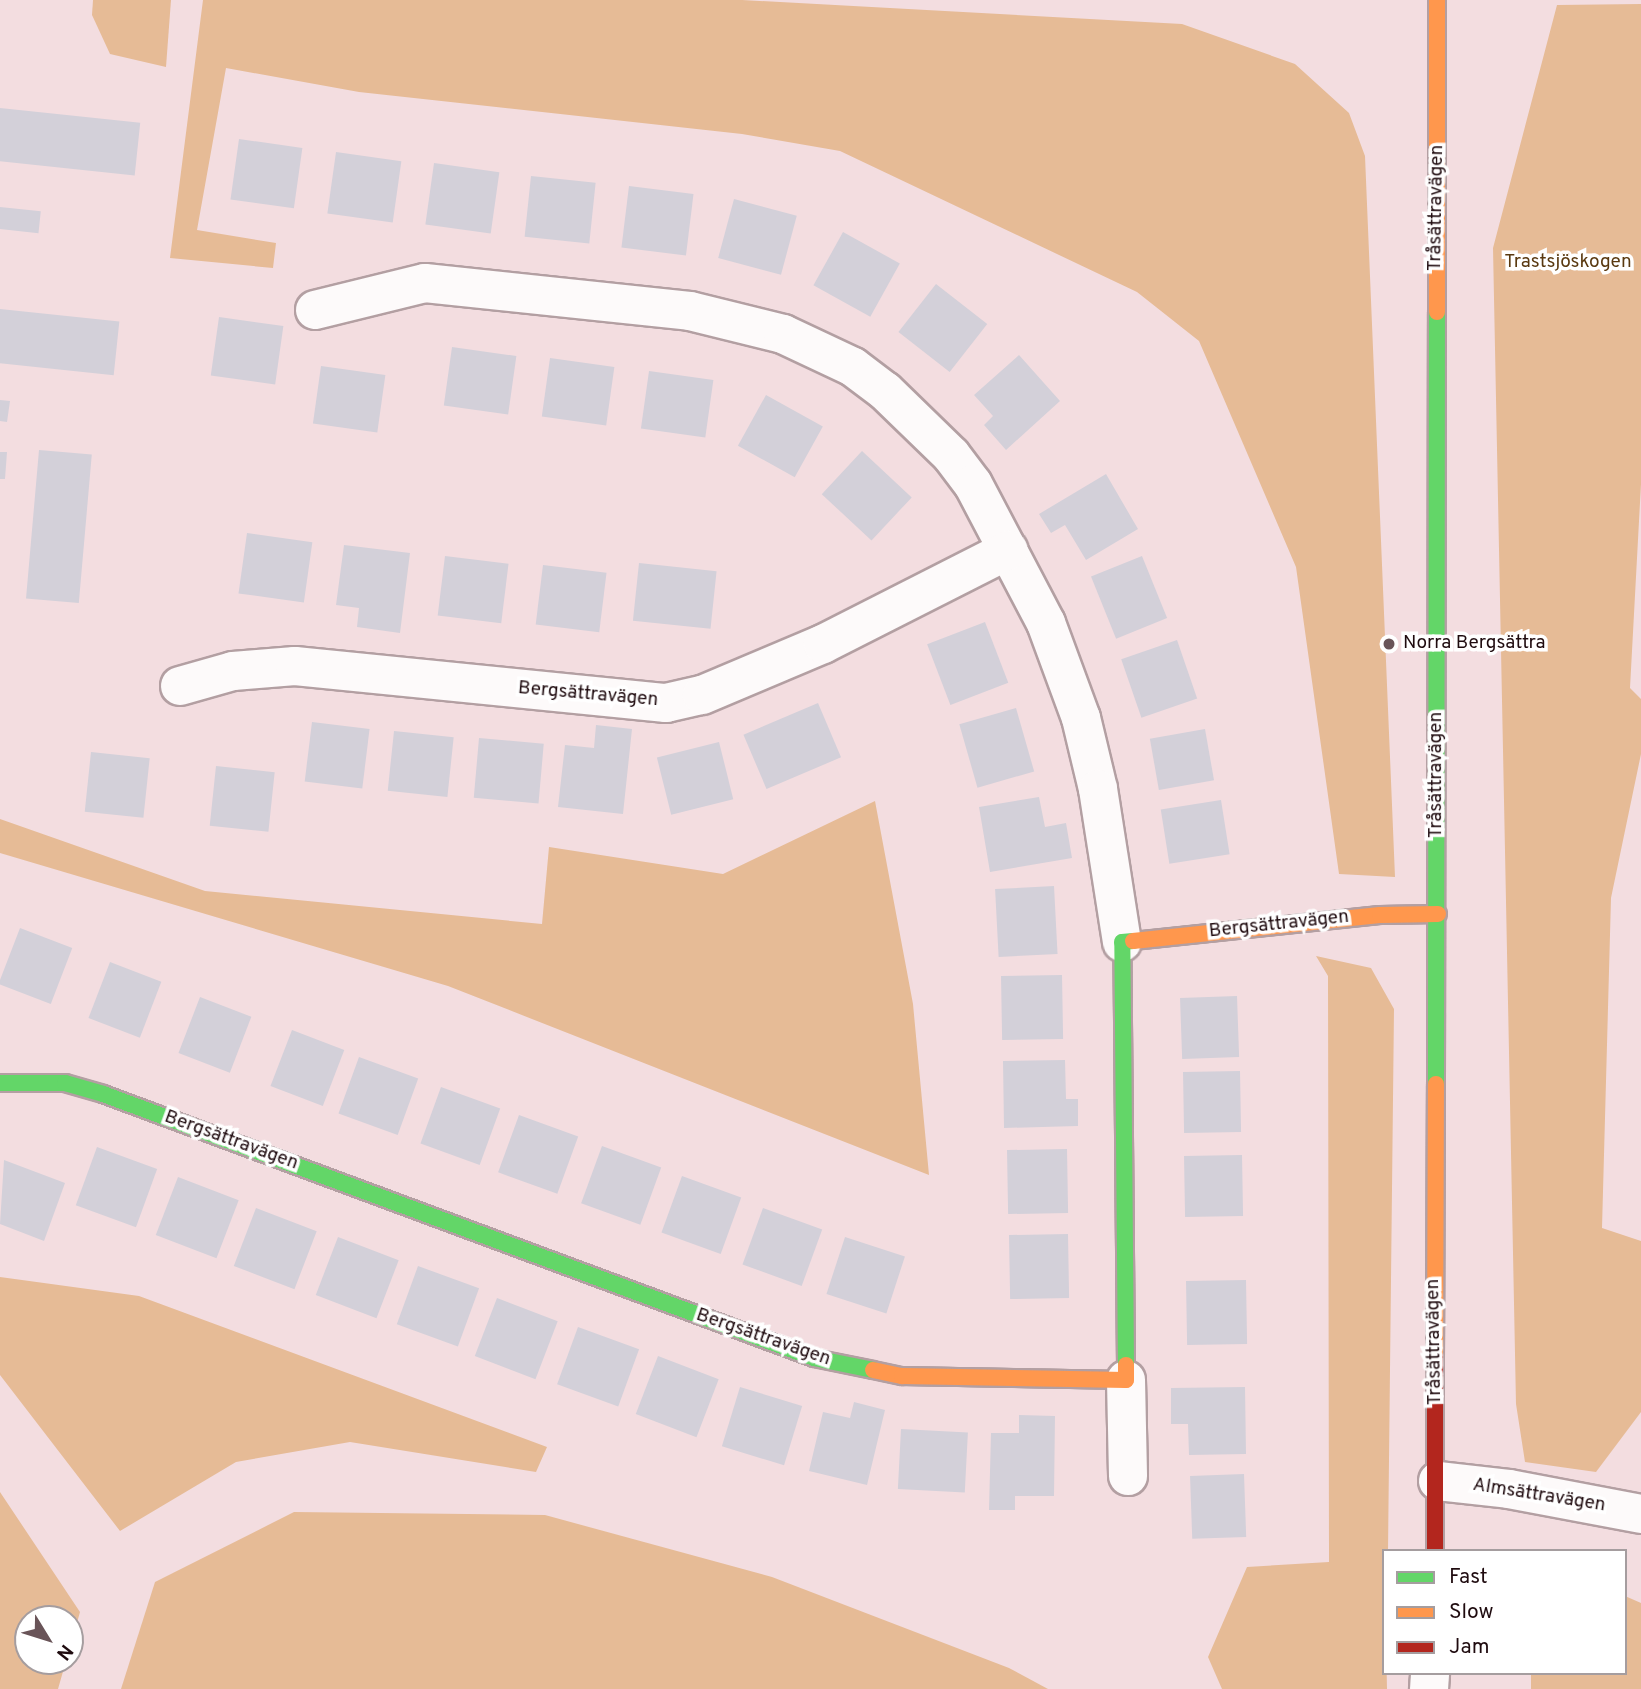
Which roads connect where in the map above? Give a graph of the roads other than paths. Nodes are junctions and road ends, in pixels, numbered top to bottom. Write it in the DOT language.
graph roads {
  1 [pos="1437,0"];
  2 [pos="315,310"];
  3 [pos="1008,550"];
  4 [pos="180,686"];
  5 [pos="1438,914"];
  6 [pos="1122,942"];
  7 [pos="0,1083"];
  8 [pos="1126,1380"];
  9 [pos="1128,1476"];
  10 [pos="1437,1480"];
  11 [pos="1641,1514"];
  12 [pos="1435,1549"];
  1 -- 5 [label="street, Tråsättravägen"];
  2 -- 3 [label="street"];
  3 -- 4 [label="street, Bergsättravägen"];
  3 -- 6 [label="street"];
  5 -- 6 [label="street, Bergsättravägen"];
  5 -- 10 [label="street, Tråsättravägen"];
  6 -- 8 [label="street"];
  7 -- 8 [label="street, Bergsättravägen"];
  8 -- 9 [label="street"];
  10 -- 11 [label="street, Almsättravägen"];
  10 -- 12 [label="street, Tråsättravägen"];
}
